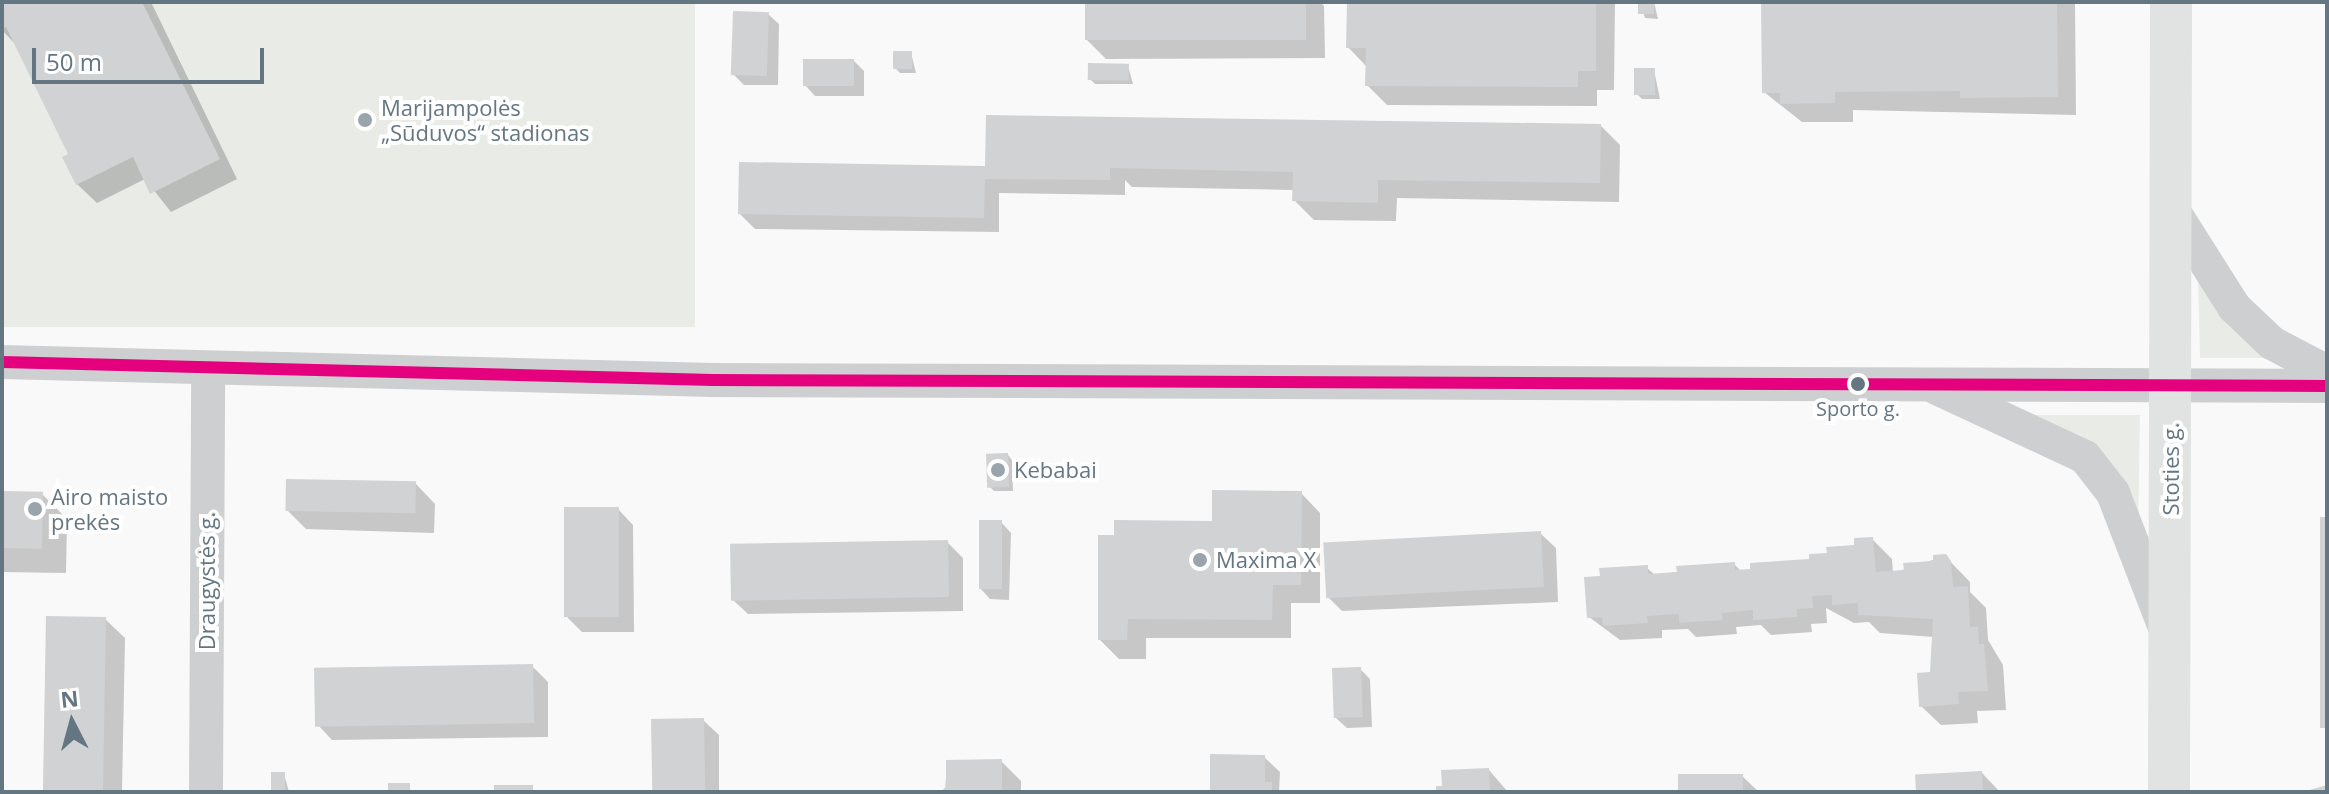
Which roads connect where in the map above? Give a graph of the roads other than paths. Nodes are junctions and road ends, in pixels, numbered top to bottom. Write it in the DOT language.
graph roads {
  1 [pos="2171,2"];
  2 [pos="2169,204"];
  3 [pos="2,362"];
  4 [pos="208,371"];
  5 [pos="2327,372"];
  6 [pos="1922,381"];
  7 [pos="2327,386"];
  8 [pos="2172,387"];
  9 [pos="2170,640"];
  10 [pos="206,792"];
  11 [pos="2169,792"];
  1 -- 2 [label="main road, Stoties g."];
  2 -- 5 [label="street"];
  2 -- 8 [label="main road, Stoties g."];
  3 -- 4 [label="street"];
  4 -- 6 [label="street"];
  4 -- 10 [label="street, Draugystės g."];
  6 -- 8 [label="street"];
  6 -- 9 [label="street"];
  7 -- 8 [label="street"];
  8 -- 9 [label="main road, Stoties g."];
  9 -- 11 [label="main road, Stoties g."];
}
